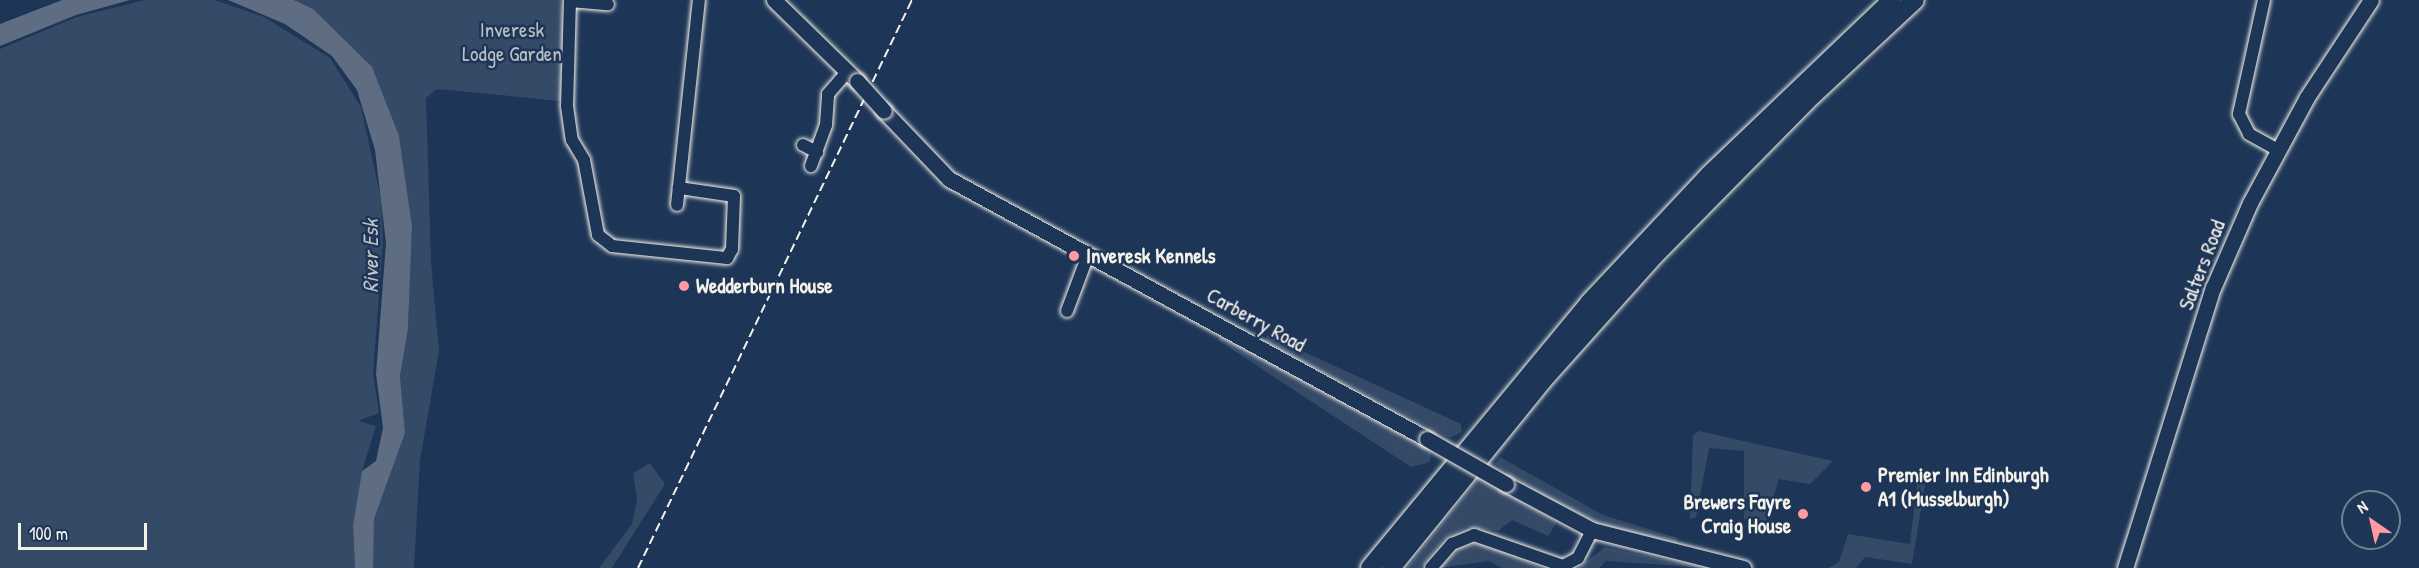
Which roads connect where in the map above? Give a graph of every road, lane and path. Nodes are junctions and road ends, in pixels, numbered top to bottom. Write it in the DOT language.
graph roads {
  1 [pos="699,0"];
  2 [pos="774,0"];
  3 [pos="1883,0"];
  4 [pos="1892,0"];
  5 [pos="1915,0"];
  6 [pos="2264,0"];
  7 [pos="2371,0"];
  8 [pos="570,1"];
  9 [pos="608,4"];
  10 [pos="1861,28"];
  11 [pos="852,76"];
  12 [pos="803,145"];
  13 [pos="2278,150"];
  14 [pos="817,152"];
  15 [pos="811,166"];
  16 [pos="679,188"];
  17 [pos="678,205"];
  18 [pos="1088,255"];
  19 [pos="1066,311"];
  20 [pos="1592,530"];
  21 [pos="1370,568"];
  22 [pos="1391,568"];
  23 [pos="1431,568"];
  24 [pos="1743,568"];
  25 [pos="2125,568"];
  1 -- 16 [label="street"];
  2 -- 11 [label="main road, Carberry Road"];
  3 -- 10 [label="highway"];
  4 -- 10 [label="highway"];
  5 -- 22 [label="highway"];
  6 -- 13 [label="street"];
  7 -- 13 [label="main road, Salters Road"];
  8 -- 9 [label="street"];
  8 -- 16 [label="street"];
  10 -- 21 [label="highway"];
  11 -- 14 [label="street"];
  11 -- 18 [label="main road, Carberry Road, bridge"];
  12 -- 14 [label="street"];
  13 -- 25 [label="main road, Salters Road"];
  14 -- 15 [label="street"];
  16 -- 17 [label="street"];
  18 -- 19 [label="street"];
  18 -- 20 [label="main road, Carberry Road, bridge"];
  20 -- 23 [label="street"];
  20 -- 24 [label="main road, Carberry Road"];
}
